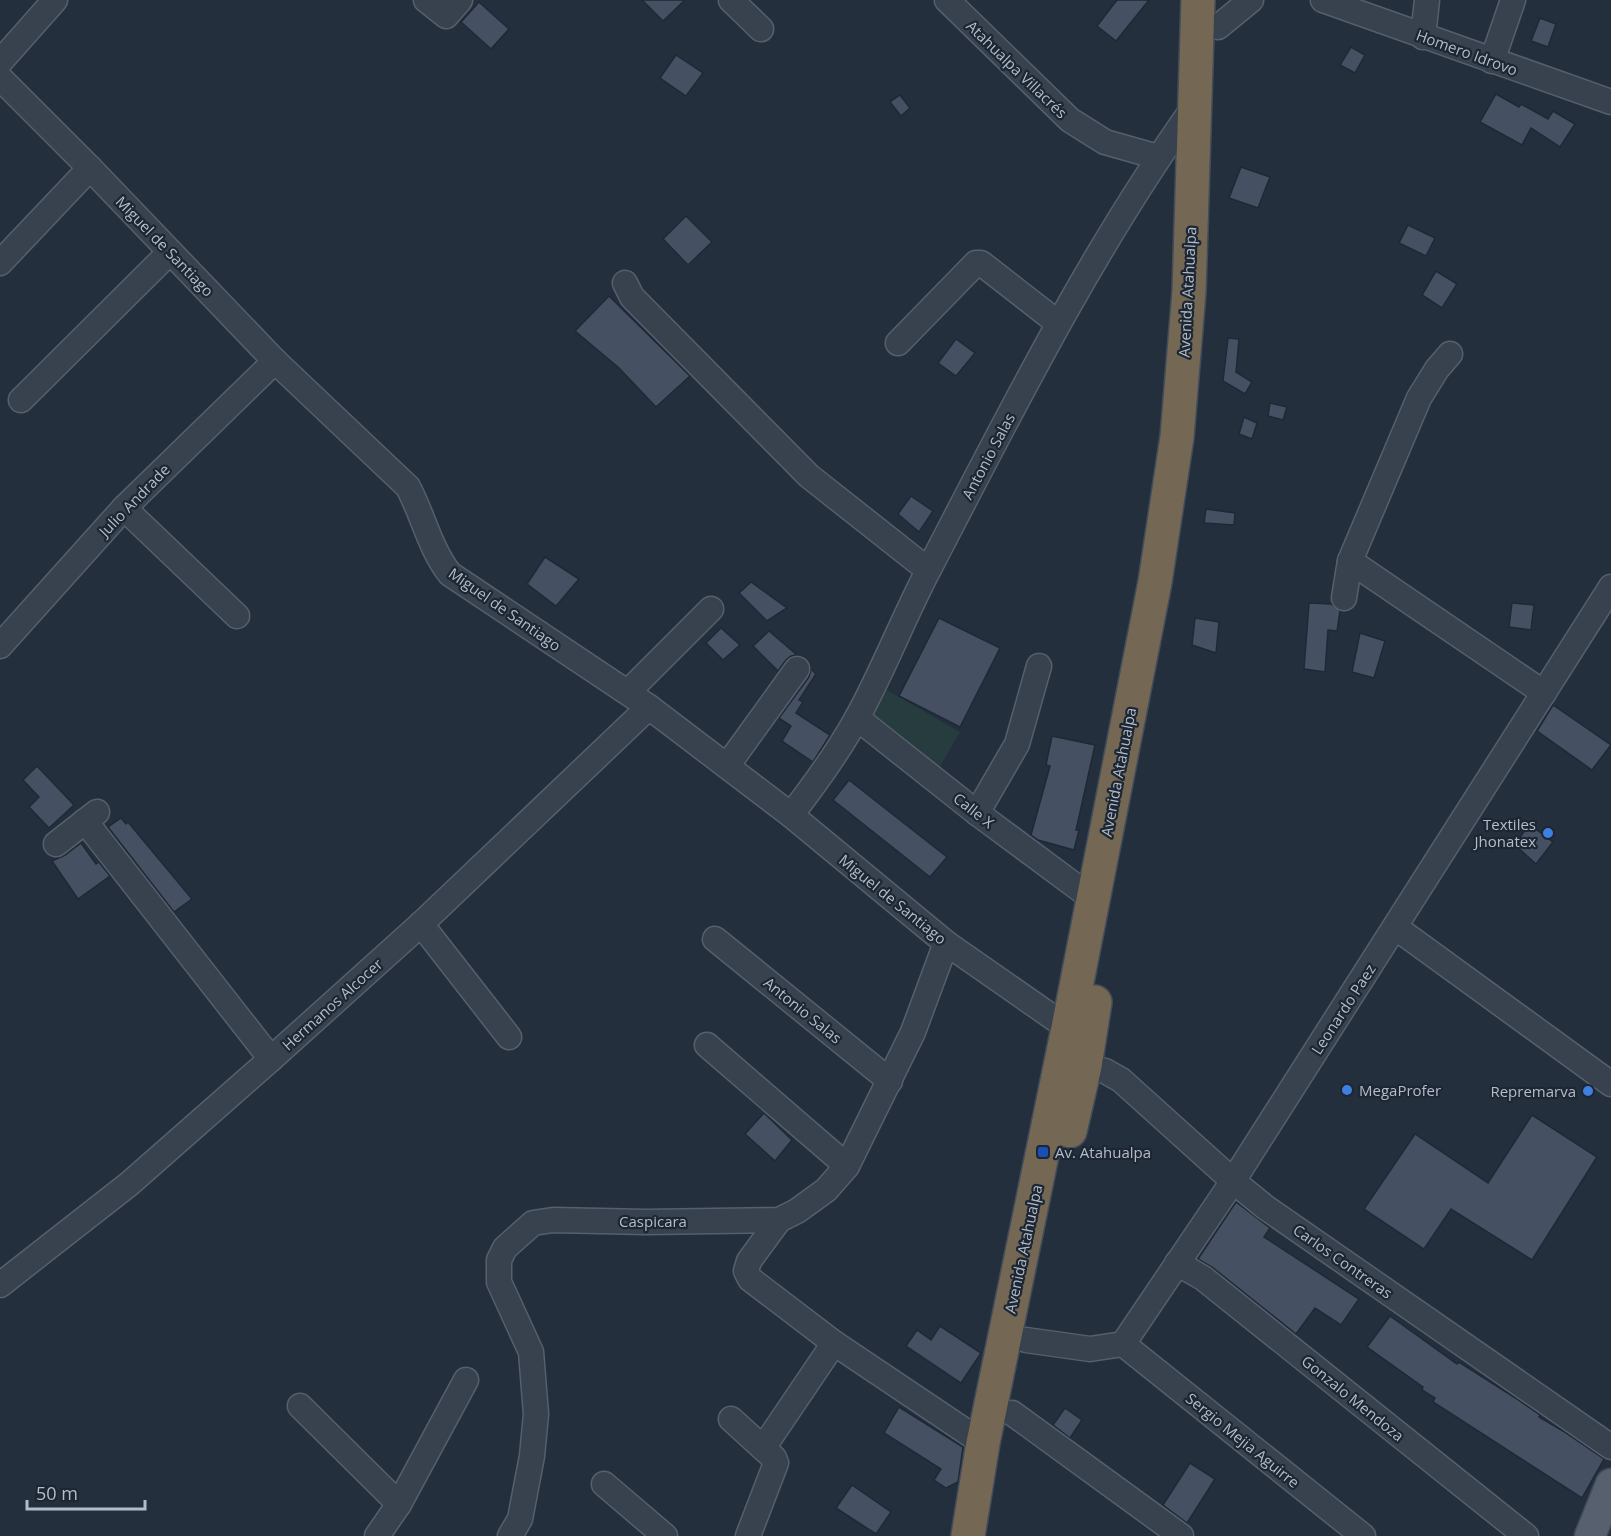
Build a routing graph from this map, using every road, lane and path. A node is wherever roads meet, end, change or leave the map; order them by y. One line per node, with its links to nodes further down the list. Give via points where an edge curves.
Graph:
1 (55, 0): 15 (street)
2 (426, 0): 10 (street)
3 (731, 0): 12 (street)
4 (947, 0): 19 (street, Atahualpa Villacrés, via 1070,120 1105,142)
5 (1198, 0): 18 (highway, Avenida Atahualpa)
6 (1251, 0): 11 (street)
7 (1323, 0): 13 (street, Homero Idrovo)
8 (1427, 0): 13 (street)
9 (1512, 0): 14 (street)
10 (453, 8)
11 (1219, 13): 56 (highway, Avenida Atahualpa, via 1193,462)
12 (761, 29)
13 (1423, 37): 14 (street, Homero Idrovo)
14 (1492, 61): 17 (street, Homero Idrovo)
15 (0, 62)
16 (0, 78): 20 (street, Miguel de Santiago)
17 (1611, 102)
18 (1196, 104): 19 (street, Antonio Salas); 47 (highway, Avenida Atahualpa, via 1189,292 1177,437 1155,582)
19 (1158, 157): 24 (street, Antonio Salas)
20 (90, 168): 21 (street, Miguel de Santiago); 22 (street)
21 (170, 252): 27 (street, Miguel de Santiago); 28 (street)
22 (0, 263)
23 (626, 283): 31 (street, via 632,297 808,476)
24 (1058, 323): 25 (street, via 976,262); 31 (street, Antonio Salas)
25 (898, 343)
26 (1450, 354): 30 (street, via 1419,398)
27 (275, 361): 29 (street, Julio Andrade); 39 (street, Miguel de Santiago, via 408,487 440,561 450,574)
28 (21, 400)
29 (124, 508): 35 (street); 36 (street, Julio Andrade)
30 (1350, 561): 33 (street); 40 (street)
31 (928, 570): 42 (street, Antonio Salas)
32 (1611, 587): 40 (street, Leonardo Paez)
33 (1344, 598)
34 (711, 609): 39 (street)
35 (237, 616)
36 (4, 633)
37 (1039, 666): 44 (street, via 1017,744)
38 (797, 669): 43 (street)
39 (628, 692): 41 (street, Miguel de Santiago)
40 (1544, 693): 49 (street, Leonardo Paez)
41 (649, 707): 43 (street, Miguel de Santiago); 48 (street, Hermanos Alcocer)
42 (857, 718): 44 (street, Calle X); 45 (street, Antonio Salas, via 826,770)
43 (727, 766): 45 (street, Miguel de Santiago)
44 (977, 813): 47 (street, Calle X)
45 (791, 815): 51 (street, Miguel de Santiago)
46 (56, 844): 55 (street, via 91,816)
47 (1094, 899): 52 (highway, Avenida Atahualpa)
48 (421, 924): 53 (street); 55 (street, Hermanos Alcocer)
49 (1395, 927): 58 (street); 60 (street, Leonardo Paez)
50 (715, 939): 57 (street, Antonio Salas)
51 (946, 943): 52 (street, Miguel de Santiago); 57 (street, Caspicara)
52 (1068, 1028): 71 (highway, Avenida Atahualpa)
53 (509, 1037)
54 (707, 1045): 59 (street)
55 (271, 1059): 63 (street, Hermanos Alcocer, via 129,1184)
56 (1084, 1066): 60 (street, Carlos Contreras, via 1121,1080); 64 (highway, Avenida Atahualpa)
57 (890, 1081): 59 (street, Caspicara)
58 (1611, 1084)
59 (847, 1166): 61 (street, Caspicara, via 826,1190)
60 (1233, 1181): 62 (street, Leonardo Paez); 72 (street, Carlos Contreras)
61 (779, 1220): 65 (street, via 749,1261 746,1271 750,1280); 78 (street, Caspicara, via 553,1220 532,1223 505,1248 499,1260 499,1282 531,1352 536,1414 520,1519)
62 (1177, 1263): 66 (street, Leonardo Paez); 85 (street, Gonzalo Mendoza, via 1203,1278)
63 (0, 1285)
64 (1026, 1340): 66 (street, via 1090,1349); 69 (highway, Avenida Atahualpa)
65 (834, 1343): 71 (street); 73 (street)
66 (1124, 1344): 84 (street, Sergio Mejia Aguirre)
67 (466, 1380): 76 (street)
68 (300, 1406): 76 (street)
69 (1012, 1413): 82 (highway, Avenida Atahualpa); 83 (street)
70 (731, 1419): 73 (street)
71 (983, 1443): 81 (highway, Avenida Atahualpa)
72 (1611, 1447)
73 (763, 1448): 80 (street, via 776,1463)
74 (604, 1484): 79 (street)
75 (1611, 1484): 86 (main road)
76 (399, 1504): 77 (street)
77 (388, 1532)
78 (510, 1536)
79 (665, 1536)
80 (748, 1536)
81 (968, 1536)
82 (988, 1536)
83 (1181, 1536)
84 (1363, 1536)
85 (1526, 1536)
86 (1590, 1536)

